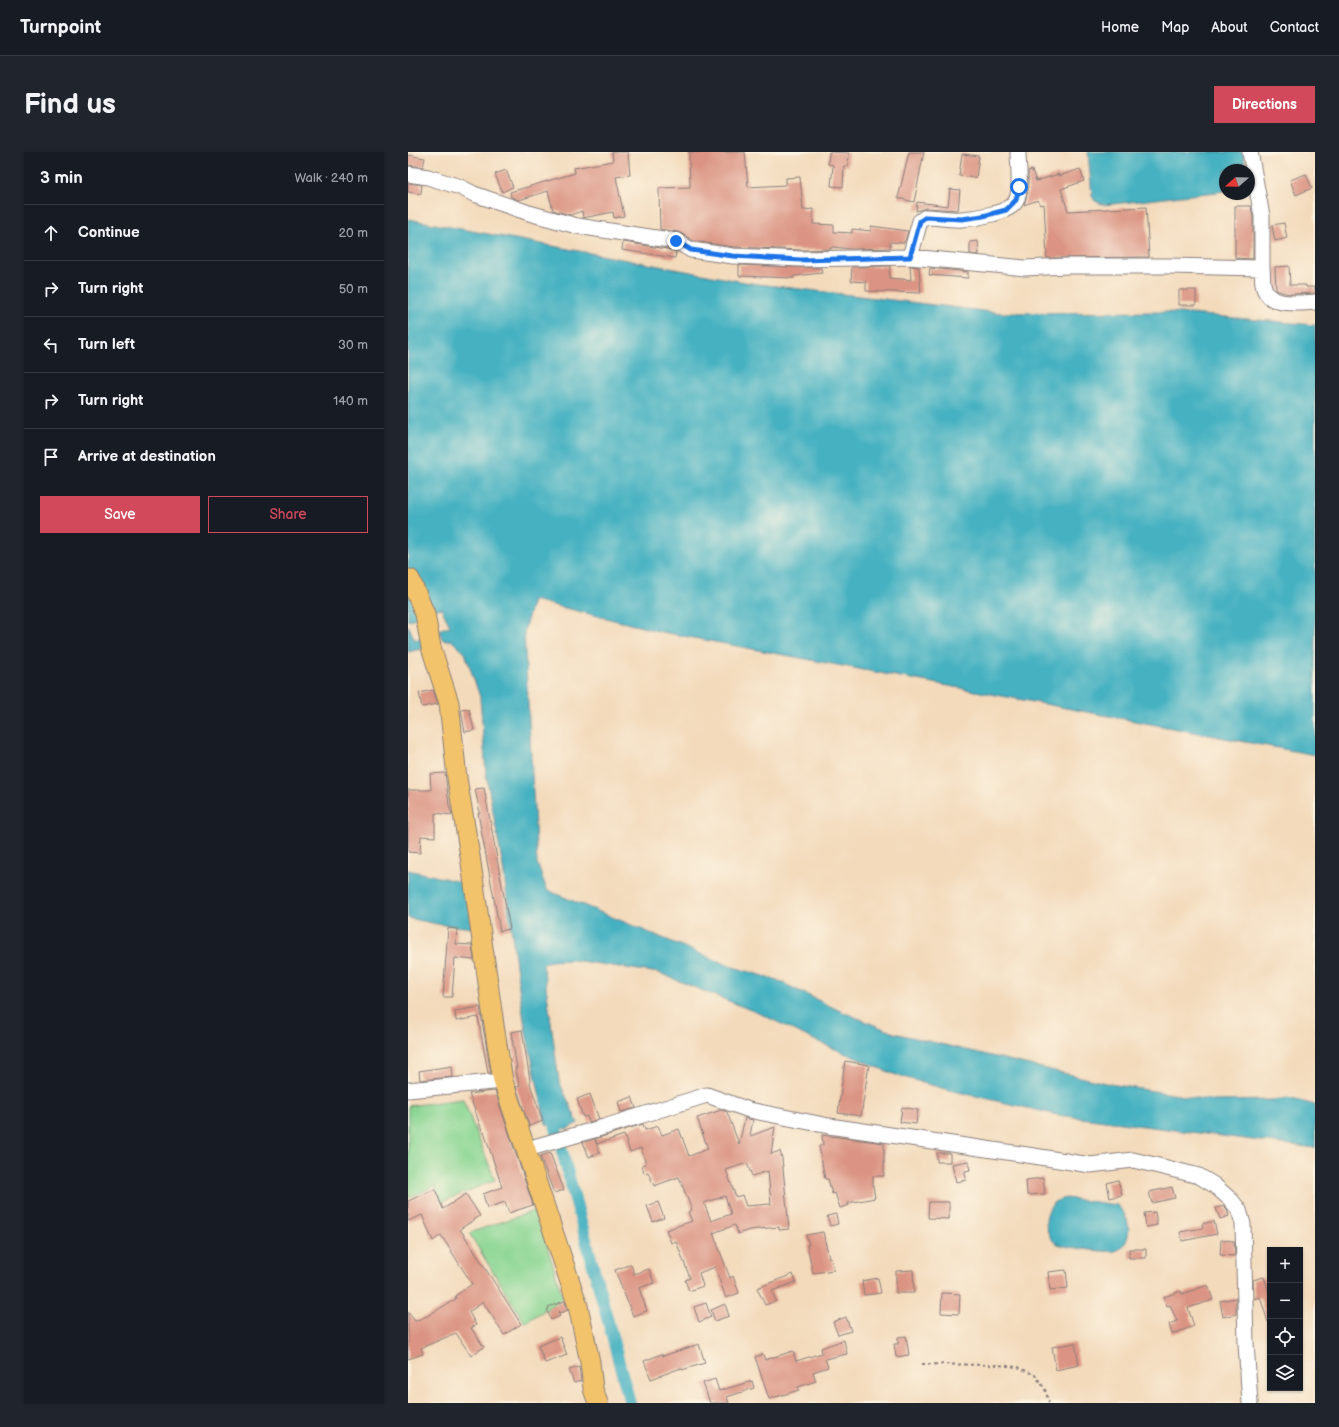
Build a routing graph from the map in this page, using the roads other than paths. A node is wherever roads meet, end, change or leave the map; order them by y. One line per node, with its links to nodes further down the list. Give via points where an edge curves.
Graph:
1 (1018, 152): 4 (street, via 1019,187 1012,206 983,216 962,219 926,217 920,221)
2 (1250, 152): 5 (street, via 1262,216)
3 (408, 174): 4 (street, via 428,177 529,213 577,226 676,241 698,252 801,260)
4 (910, 257): 5 (street, via 1025,268)
5 (1262, 268): 6 (street, via 1263,285 1273,299 1280,302)
6 (1315, 302)
7 (410, 579): 8 (main road, via 425,614 431,647 448,703)
8 (503, 1081): 9 (street); 10 (main road)
9 (408, 1090)
10 (532, 1147): 11 (main road, via 578,1306 593,1389); 12 (street, via 707,1095 749,1110 829,1126 1090,1165 1134,1160 1198,1176 1214,1185 1231,1200 1243,1224)
11 (598, 1403)
12 (1250, 1403)

